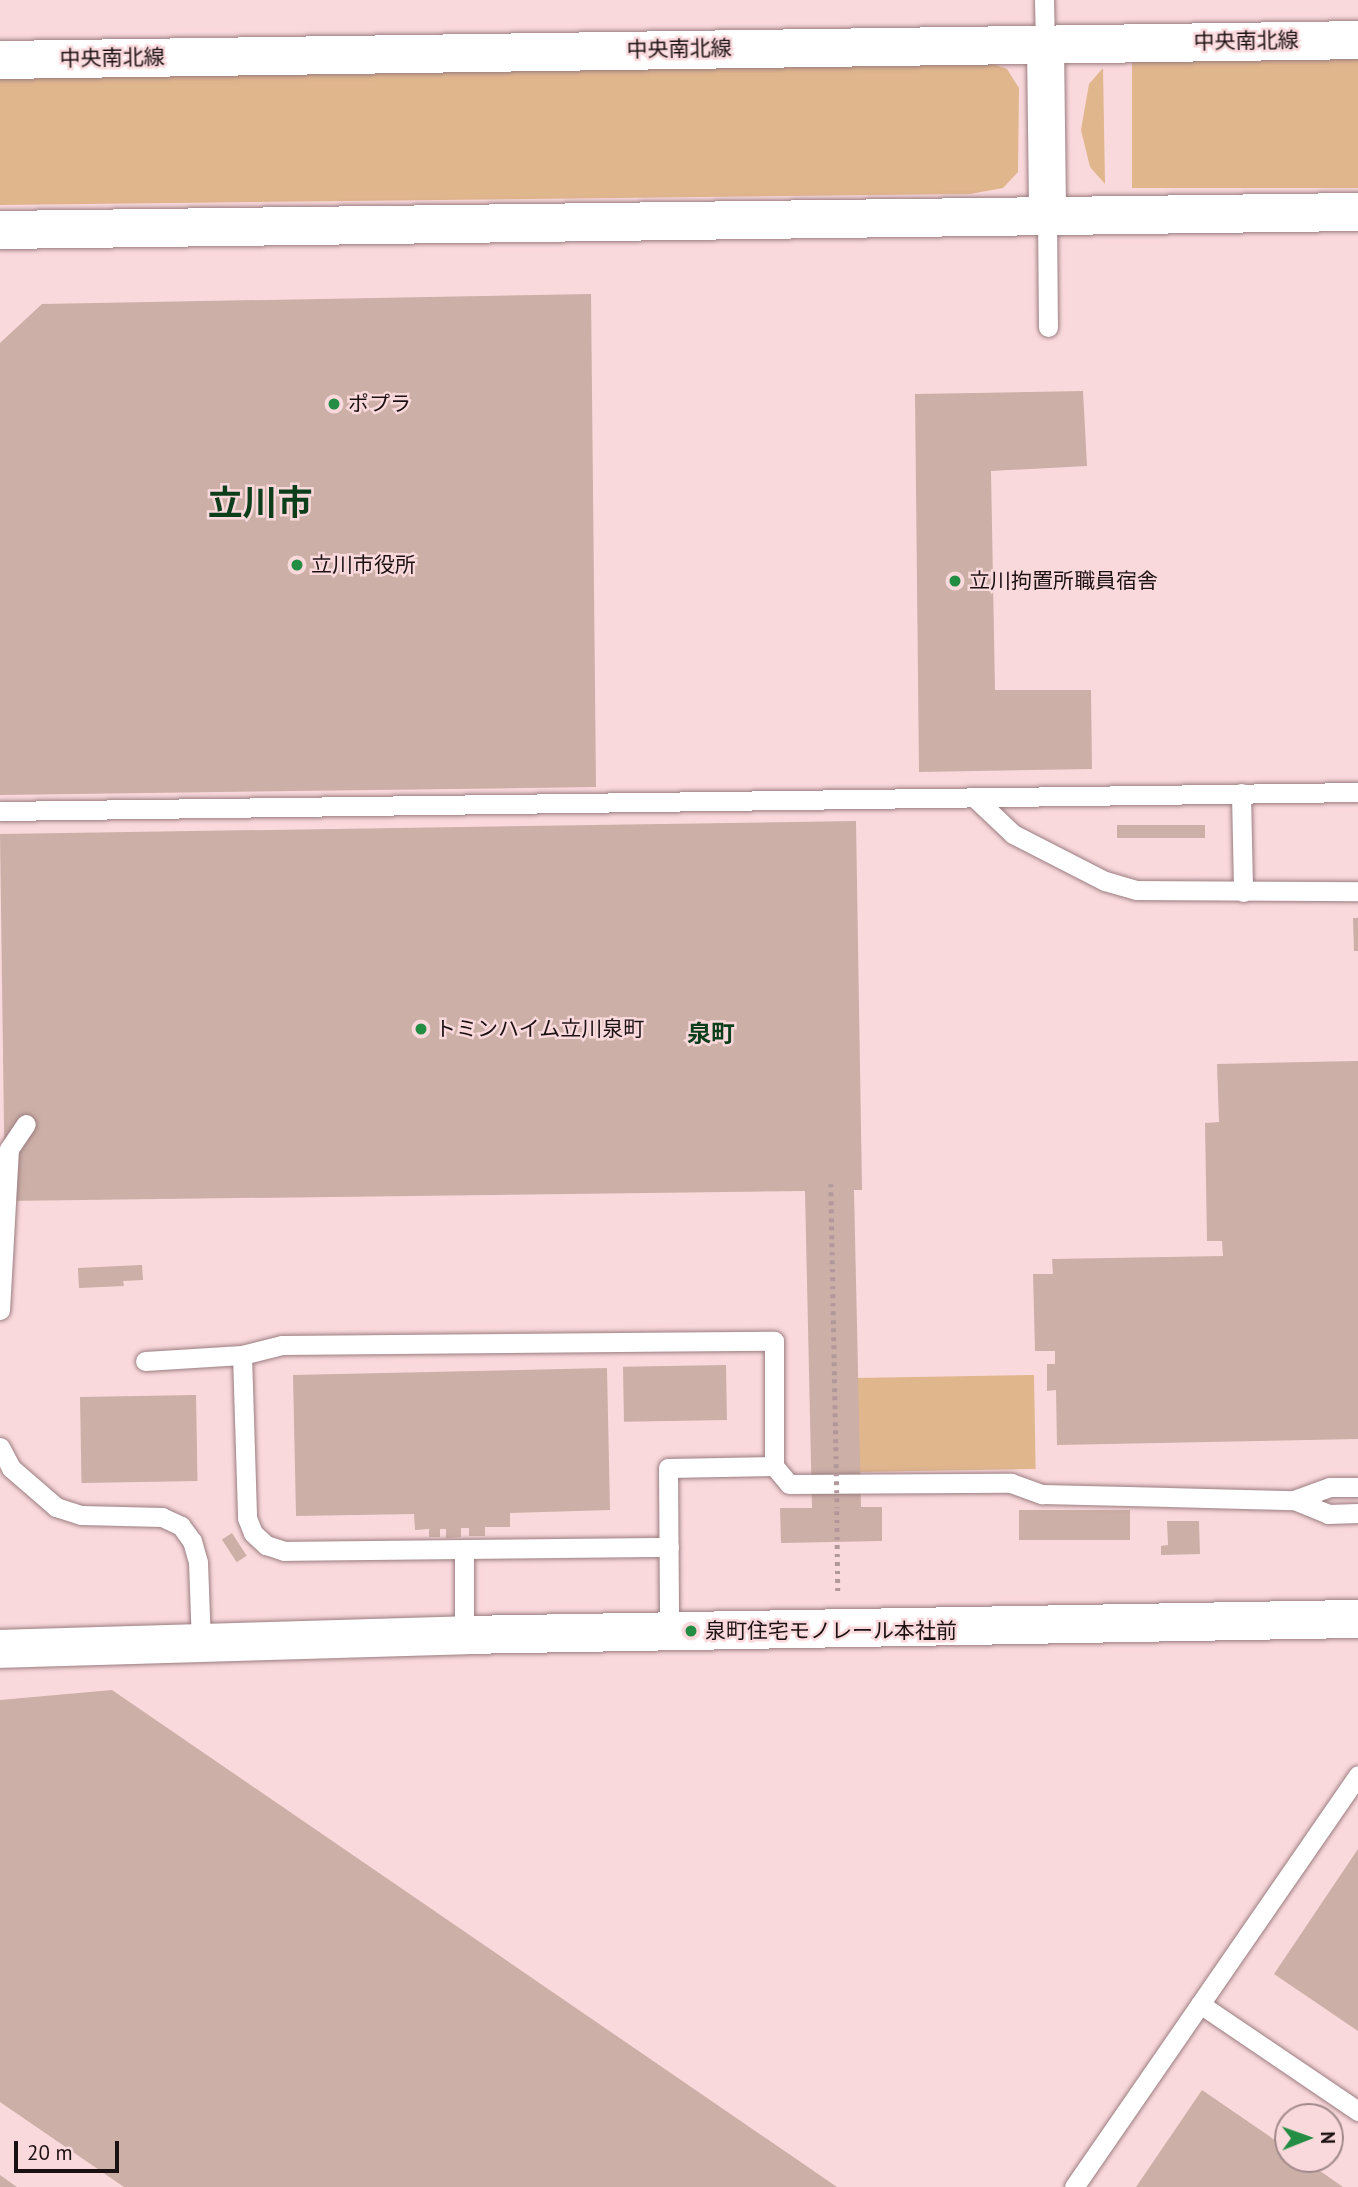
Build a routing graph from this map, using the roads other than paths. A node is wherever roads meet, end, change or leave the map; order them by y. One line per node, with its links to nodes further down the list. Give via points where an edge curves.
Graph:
1 (1044, 0): 3 (lane)
2 (1358, 40): 3 (main road, 中央南北線)
3 (1045, 44): 4 (main road, 中央南北線); 6 (street)
4 (0, 60)
5 (1358, 212): 6 (main road)
6 (1047, 215): 7 (main road); 8 (lane)
7 (0, 230)
8 (1048, 327)
9 (1358, 792): 10 (lane)
10 (1241, 793): 11 (lane); 14 (lane)
11 (974, 797): 12 (lane); 14 (lane, via 1013,834 1105,881 1164,893)
12 (0, 811)
13 (1358, 891): 14 (lane)
14 (1243, 892)
15 (26, 1124): 16 (lane, via 9,1149)
16 (0, 1310)
17 (243, 1355): 18 (lane); 20 (lane, via 282,1345 774,1341); 25 (lane, via 247,1518 253,1533 266,1545 284,1551)
18 (145, 1361)
19 (0, 1447): 29 (lane, via 11,1468 56,1507 82,1515 162,1517 181,1525 198,1562)
20 (774, 1466): 22 (lane, via 789,1484 1011,1483 1042,1494); 24 (lane, via 668,1468)
21 (1358, 1487): 22 (lane, via 1330,1487)
22 (1294, 1500): 23 (lane, via 1328,1514)
23 (1358, 1513)
24 (668, 1546): 25 (lane); 27 (lane)
25 (464, 1550): 28 (lane)
26 (1358, 1619): 27 (main road)
27 (669, 1631): 28 (main road)
28 (464, 1635): 29 (main road)
29 (201, 1642): 30 (main road)
30 (0, 1649)
31 (1358, 1776): 32 (lane)
32 (1200, 2004): 33 (lane); 34 (lane)
33 (1358, 2111)
34 (1074, 2187)

